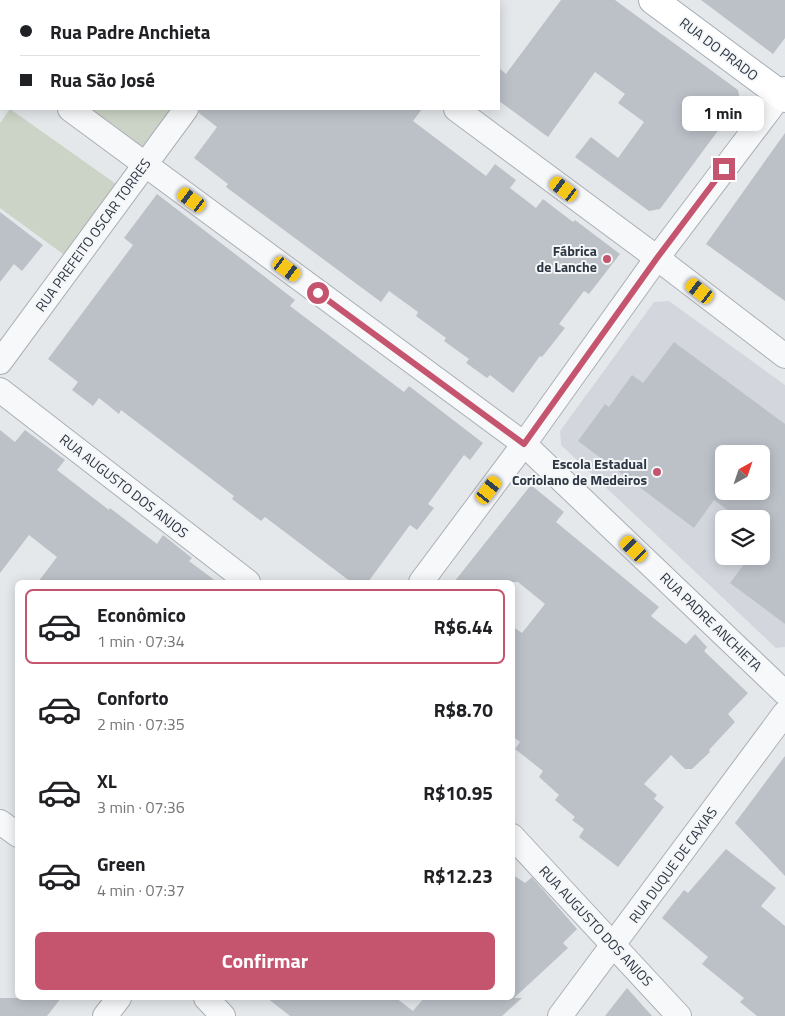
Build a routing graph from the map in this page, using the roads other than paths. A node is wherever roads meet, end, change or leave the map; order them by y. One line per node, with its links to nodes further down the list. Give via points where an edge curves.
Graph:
1 (653, 0): 2 (main road, RUA DO PRADO)
2 (784, 94): 7 (street)
3 (71, 110): 6 (street, RUA PADRE ANCHIETA)
4 (185, 110): 6 (street, RUA PREFEITO OSCAR TORRES)
5 (457, 110): 7 (street)
6 (145, 165): 9 (street, RUA PREFEITO OSCAR TORRES); 11 (street, RUA PADRE ANCHIETA)
7 (657, 258): 8 (street); 11 (street)
8 (785, 356)
9 (0, 362)
10 (0, 390): 12 (street, RUA AUGUSTO DOS ANJOS)
11 (524, 444): 13 (street); 14 (street, RUA PADRE ANCHIETA)
12 (245, 580)
13 (422, 580)
14 (785, 693)
15 (785, 713): 19 (street, RUA DUQUE DE CAXIAS)
16 (0, 822): 17 (street)
17 (15, 834)
18 (515, 839): 19 (street, RUA AUGUSTO DOS ANJOS)
19 (613, 945): 24 (street, RUA DUQUE DE CAXIAS); 25 (street, RUA AUGUSTO DOS ANJOS)
20 (117, 1000): 22 (street)
21 (208, 1000): 23 (street)
22 (105, 1016)
23 (223, 1016)
24 (560, 1016)
25 (679, 1016)

